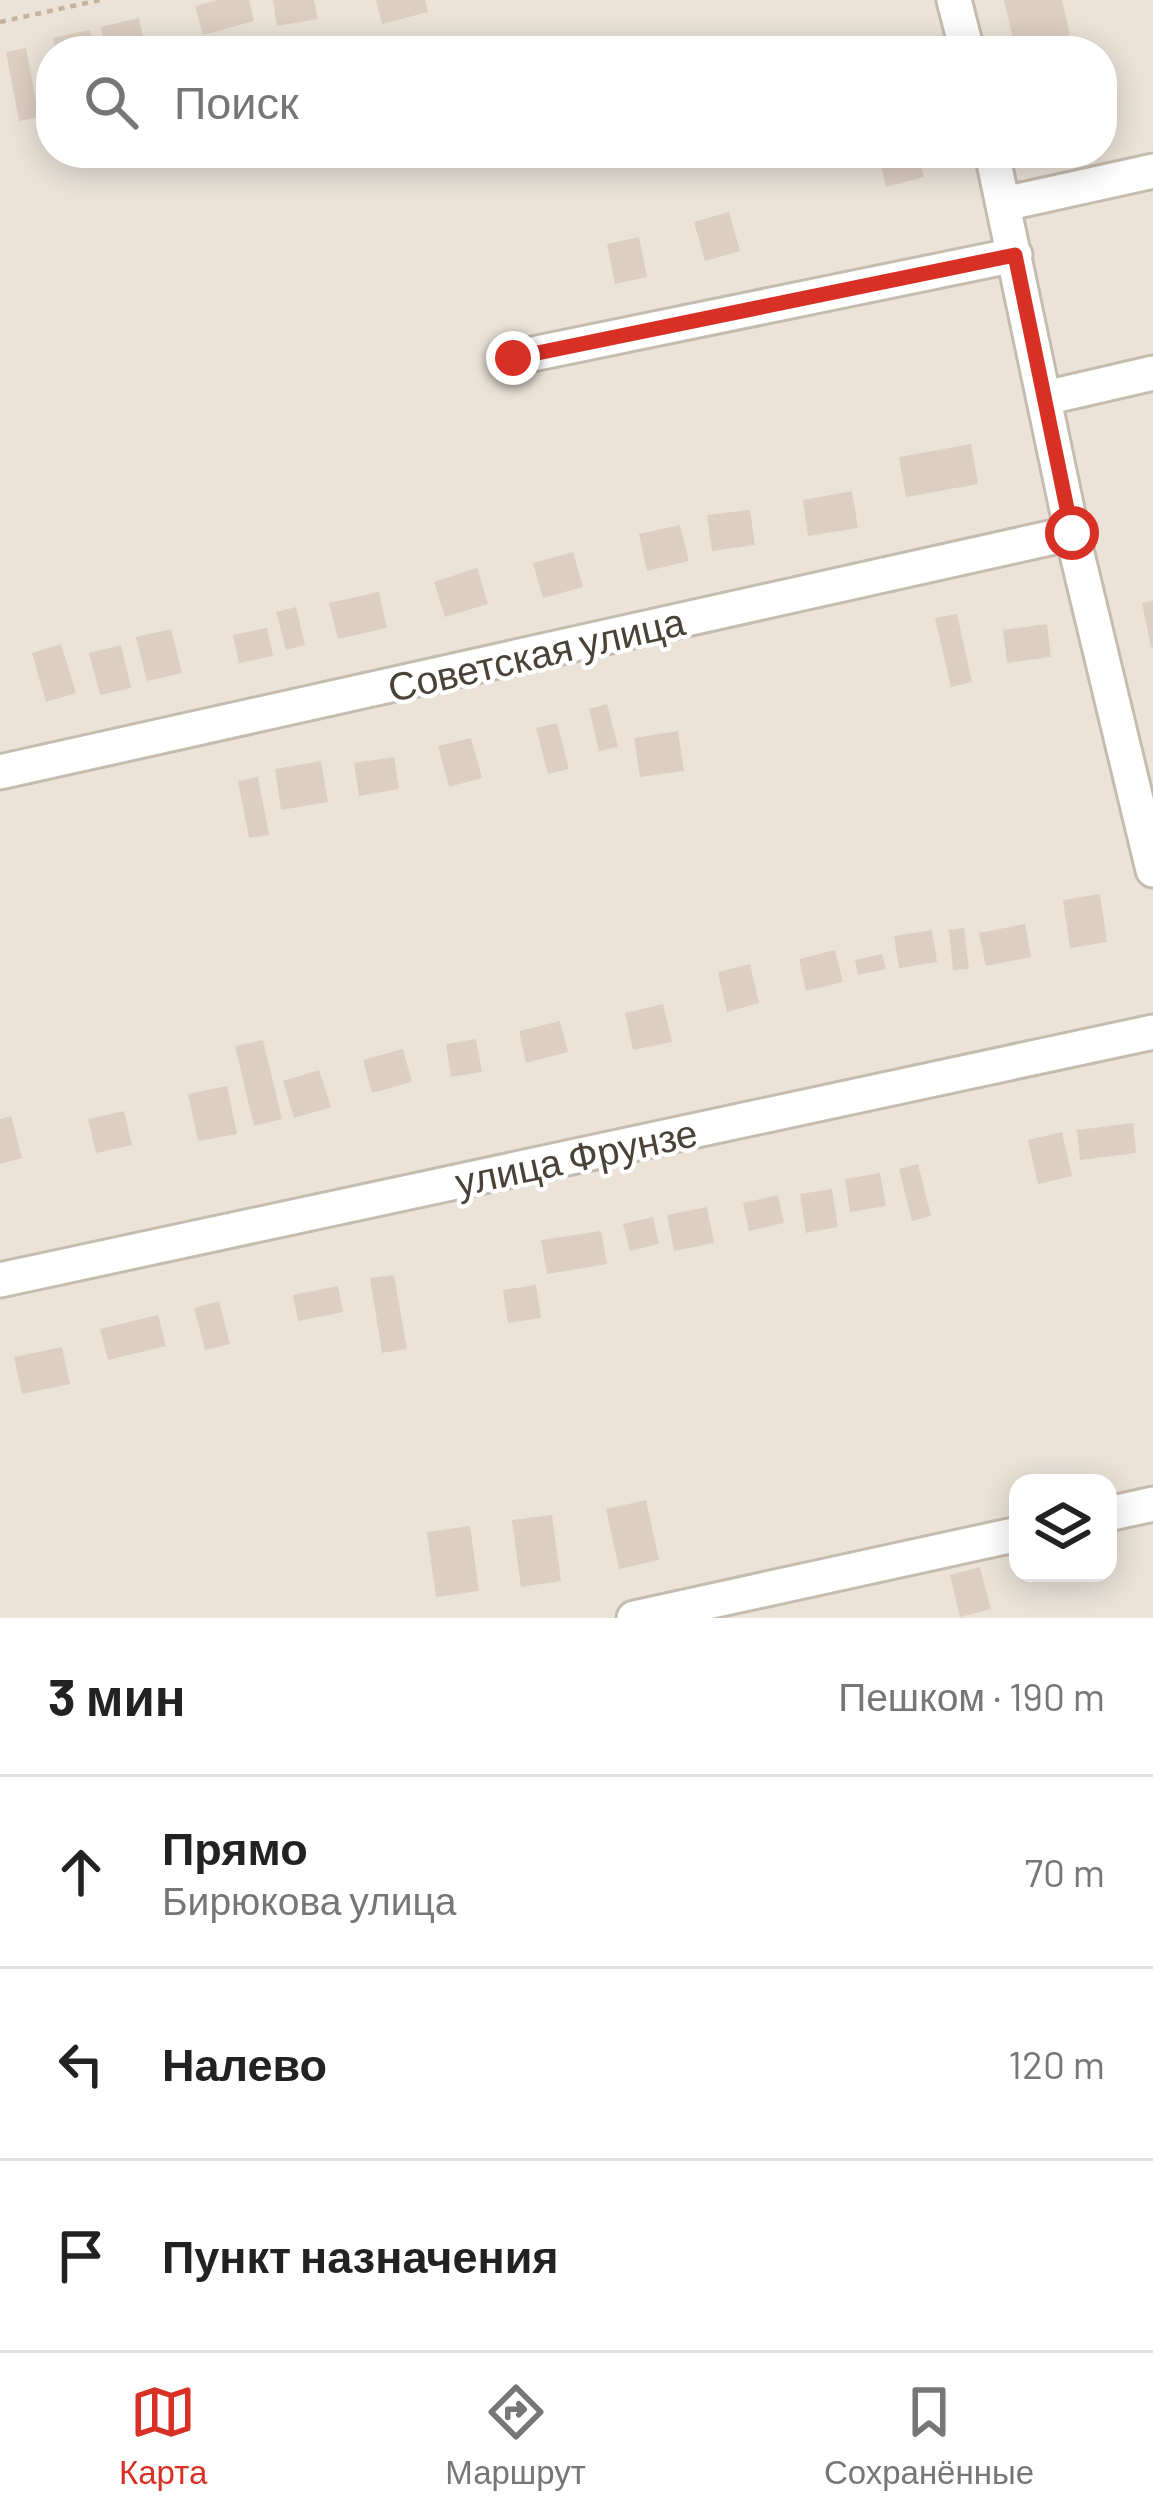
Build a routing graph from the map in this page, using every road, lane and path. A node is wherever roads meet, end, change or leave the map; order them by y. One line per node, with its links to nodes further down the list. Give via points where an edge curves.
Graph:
1 (100, 0): 3 (path)
2 (954, 0): 4 (street)
3 (0, 22)
4 (963, 36)
5 (996, 168): 7 (street)
6 (1153, 171): 7 (street)
7 (1004, 204): 8 (street)
8 (1015, 255): 9 (street); 11 (street)
9 (513, 358)
10 (1153, 373): 11 (street)
11 (1045, 398): 12 (street)
12 (1072, 533): 13 (street, Советская улица); 14 (street)
13 (0, 772)
14 (1153, 871)
15 (1153, 1032): 16 (street, улица Фрунзе)
16 (0, 1280)
17 (1153, 1504): 18 (street)
18 (1117, 1512)
19 (1009, 1536): 20 (street)
20 (634, 1618)

